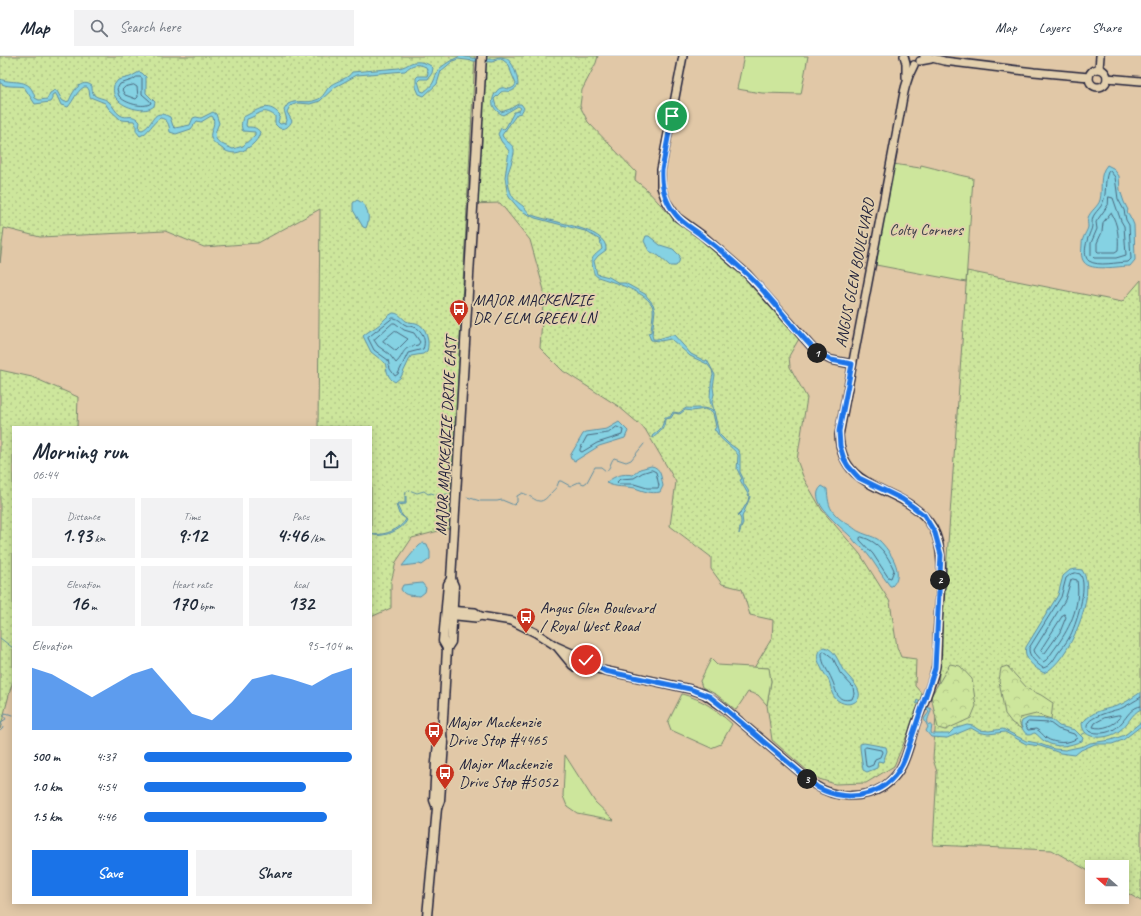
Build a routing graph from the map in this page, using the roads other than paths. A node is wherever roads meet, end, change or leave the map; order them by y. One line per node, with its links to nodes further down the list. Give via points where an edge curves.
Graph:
1 (482, 56): 13 (main road, MAJOR MACKENZIE DRIVE EAST, via 451,579 454,586)
2 (683, 56): 12 (street, via 662,170 661,187 666,201 677,217 747,274 817,352 831,360)
3 (896, 56): 5 (street)
4 (1100, 56): 7 (street)
5 (904, 59): 6 (street, via 911,66); 11 (street, ANGUS GLEN BOULEVARD)
6 (920, 60): 8 (street, via 934,59); 11 (street, ANGUS GLEN BOULEVARD)
7 (1099, 69): 8 (street, via 1094,70); 9 (street, via 1106,73)
8 (1090, 77): 9 (street, via 1091,82 1098,87 1104,85)
9 (1107, 78): 10 (street)
10 (1141, 81)
11 (906, 83): 12 (street, ANGUS GLEN BOULEVARD)
12 (852, 364): 17 (street, ANGUS GLEN BOULEVARD, via 839,431 844,459 859,478 919,510 932,526 939,545 941,566 936,663 897,774 887,784 866,794 837,795 824,791 704,694 605,671)
13 (449, 613): 14 (street, via 512,621); 18 (main road, MAJOR MACKENZIE DRIVE EAST, via 451,642 447,648 442,736 438,743 436,762 434,800 437,808)
14 (556, 646): 15 (street); 16 (street)
15 (574, 654): 16 (street); 17 (street, via 581,654)
16 (571, 662): 17 (street, via 576,668)
17 (584, 663)
18 (427, 916)

